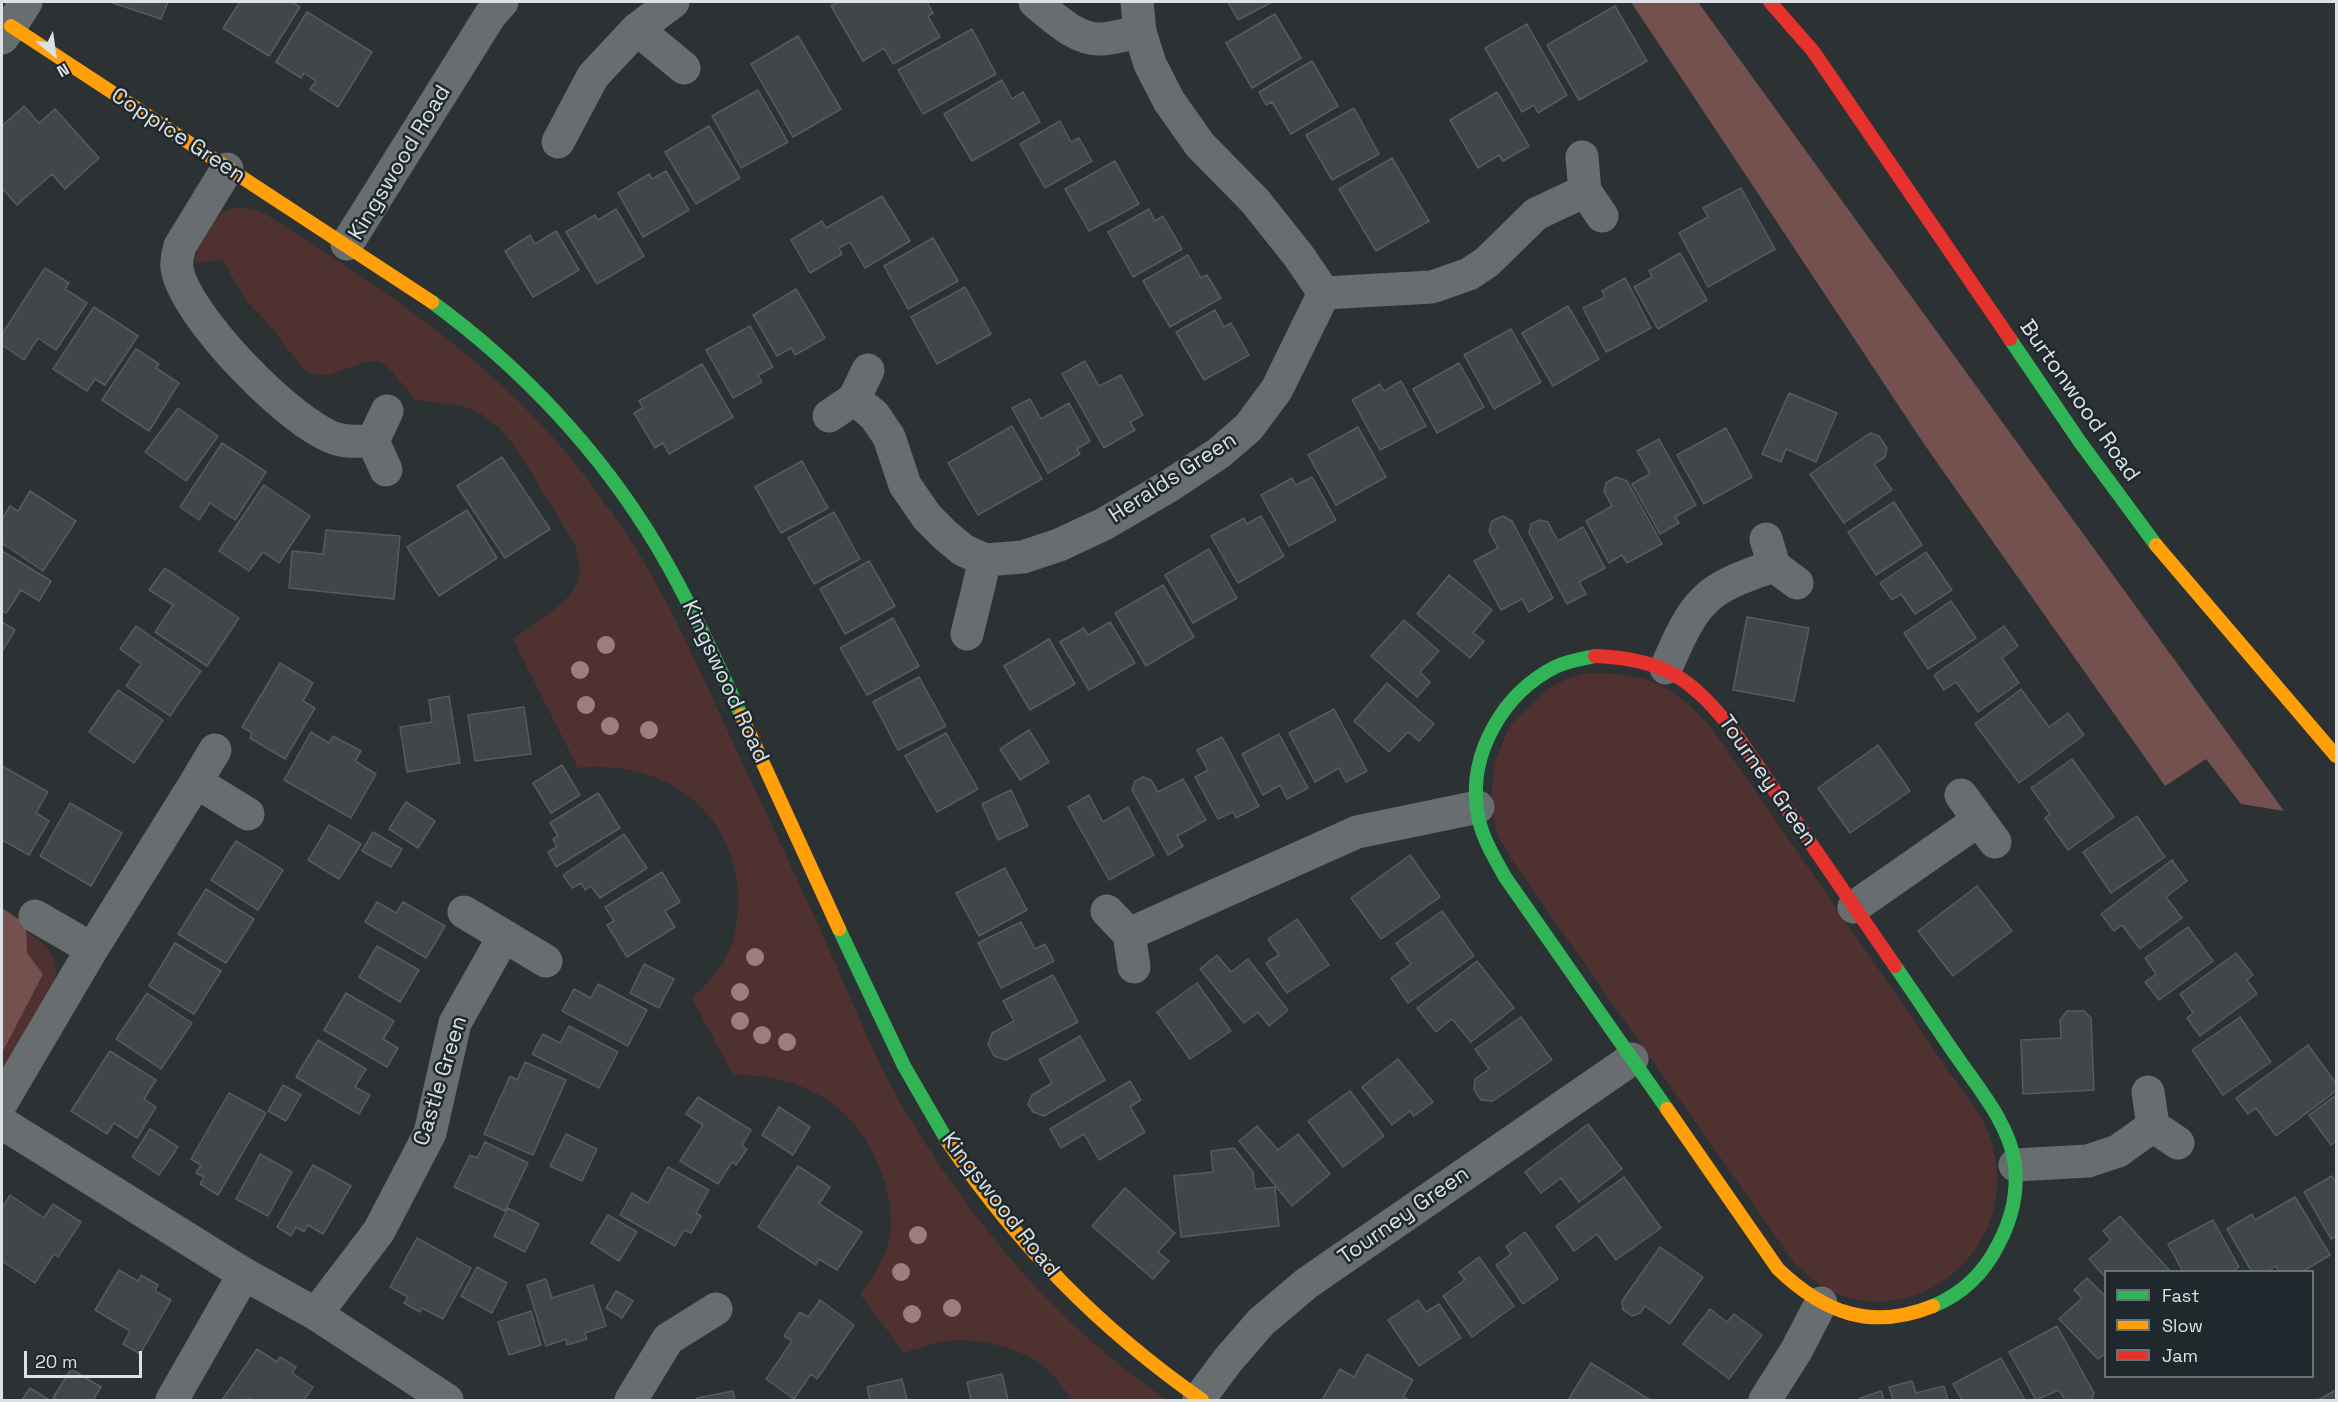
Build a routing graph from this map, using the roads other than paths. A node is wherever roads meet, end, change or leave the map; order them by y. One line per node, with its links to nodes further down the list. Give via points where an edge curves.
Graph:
1 (502, 2): 14 (street, Kingswood Road)
2 (674, 2): 8 (street)
3 (1035, 2): 6 (street, via 1073,30 1091,38 1103,39)
4 (1770, 2): 9 (street, Burtonwood Road)
5 (1789, 2): 9 (street, Burtonwood Road)
6 (1138, 17): 15 (street, via 1150,64 1194,136 1255,201)
7 (13, 22): 13 (street, Coppice Green)
8 (637, 29): 10 (street); 11 (street, via 593,76)
9 (1813, 51): 23 (street, Burtonwood Road, via 2080,442 2159,549)
10 (684, 68)
11 (558, 141)
12 (1582, 157): 15 (street, via 1593,203 1536,214 1468,274 1432,287)
13 (227, 169): 14 (street, Coppice Green); 17 (street, via 176,258 193,307 220,342 271,394 307,423 380,456)
14 (347, 244): 46 (street, Kingswood Road, via 406,282 506,361 546,401 621,492 672,572 695,617 868,993 941,1132 1019,1236 1068,1291 1148,1364)
15 (1323, 293): 18 (street, Heralds Green, via 1277,389 1250,427 1219,453 1123,513 1059,545 1023,557)
16 (868, 370): 18 (street, via 842,407 874,415 889,437 905,485 927,517 963,550)
17 (387, 411)
18 (985, 560): 20 (street)
19 (1779, 562): 21 (street, via 1739,577 1698,605 1686,622)
20 (967, 634)
21 (1666, 668): 25 (street, Tourney Green, via 1619,656 1596,656 1572,660 1528,685 1507,706 1487,738 1477,780); 28 (street, Tourney Green, via 1713,704)
22 (215, 750): 24 (street)
23 (2337, 756)
24 (196, 782): 26 (street); 34 (street)
25 (1478, 807): 32 (street, via 1358,832); 37 (street, Tourney Green, via 1482,831 1505,877)
26 (248, 814)
27 (1978, 819): 28 (street)
28 (1854, 907): 41 (street, Tourney Green, via 1986,1099 2008,1140)
29 (1107, 911): 32 (street)
30 (464, 912): 33 (street)
31 (35, 916): 34 (street)
32 (1129, 934): 36 (street)
33 (504, 936): 35 (street); 45 (street, Castle Green, via 455,1023 430,1133 379,1231)
34 (92, 949): 39 (street)
35 (546, 961)
36 (1134, 967)
37 (1632, 1059): 43 (street, Tourney Green, via 1778,1269 1797,1288); 46 (street, Tourney Green, via 1307,1283 1261,1322)
38 (2148, 1092): 41 (street, via 2165,1134 2088,1161)
39 (2, 1102)
40 (2, 1123): 42 (street)
41 (2015, 1165): 43 (street, Tourney Green, via 2015,1194 1997,1248 1980,1274 1960,1292 1906,1316 1872,1318)
42 (244, 1274): 45 (street); 47 (street)
43 (1821, 1303): 50 (street)
44 (716, 1309): 49 (street, via 668,1339)
45 (316, 1314): 48 (street)
46 (1200, 1400)
47 (172, 1401)
48 (447, 1401)
49 (631, 1401)
50 (1764, 1401)

